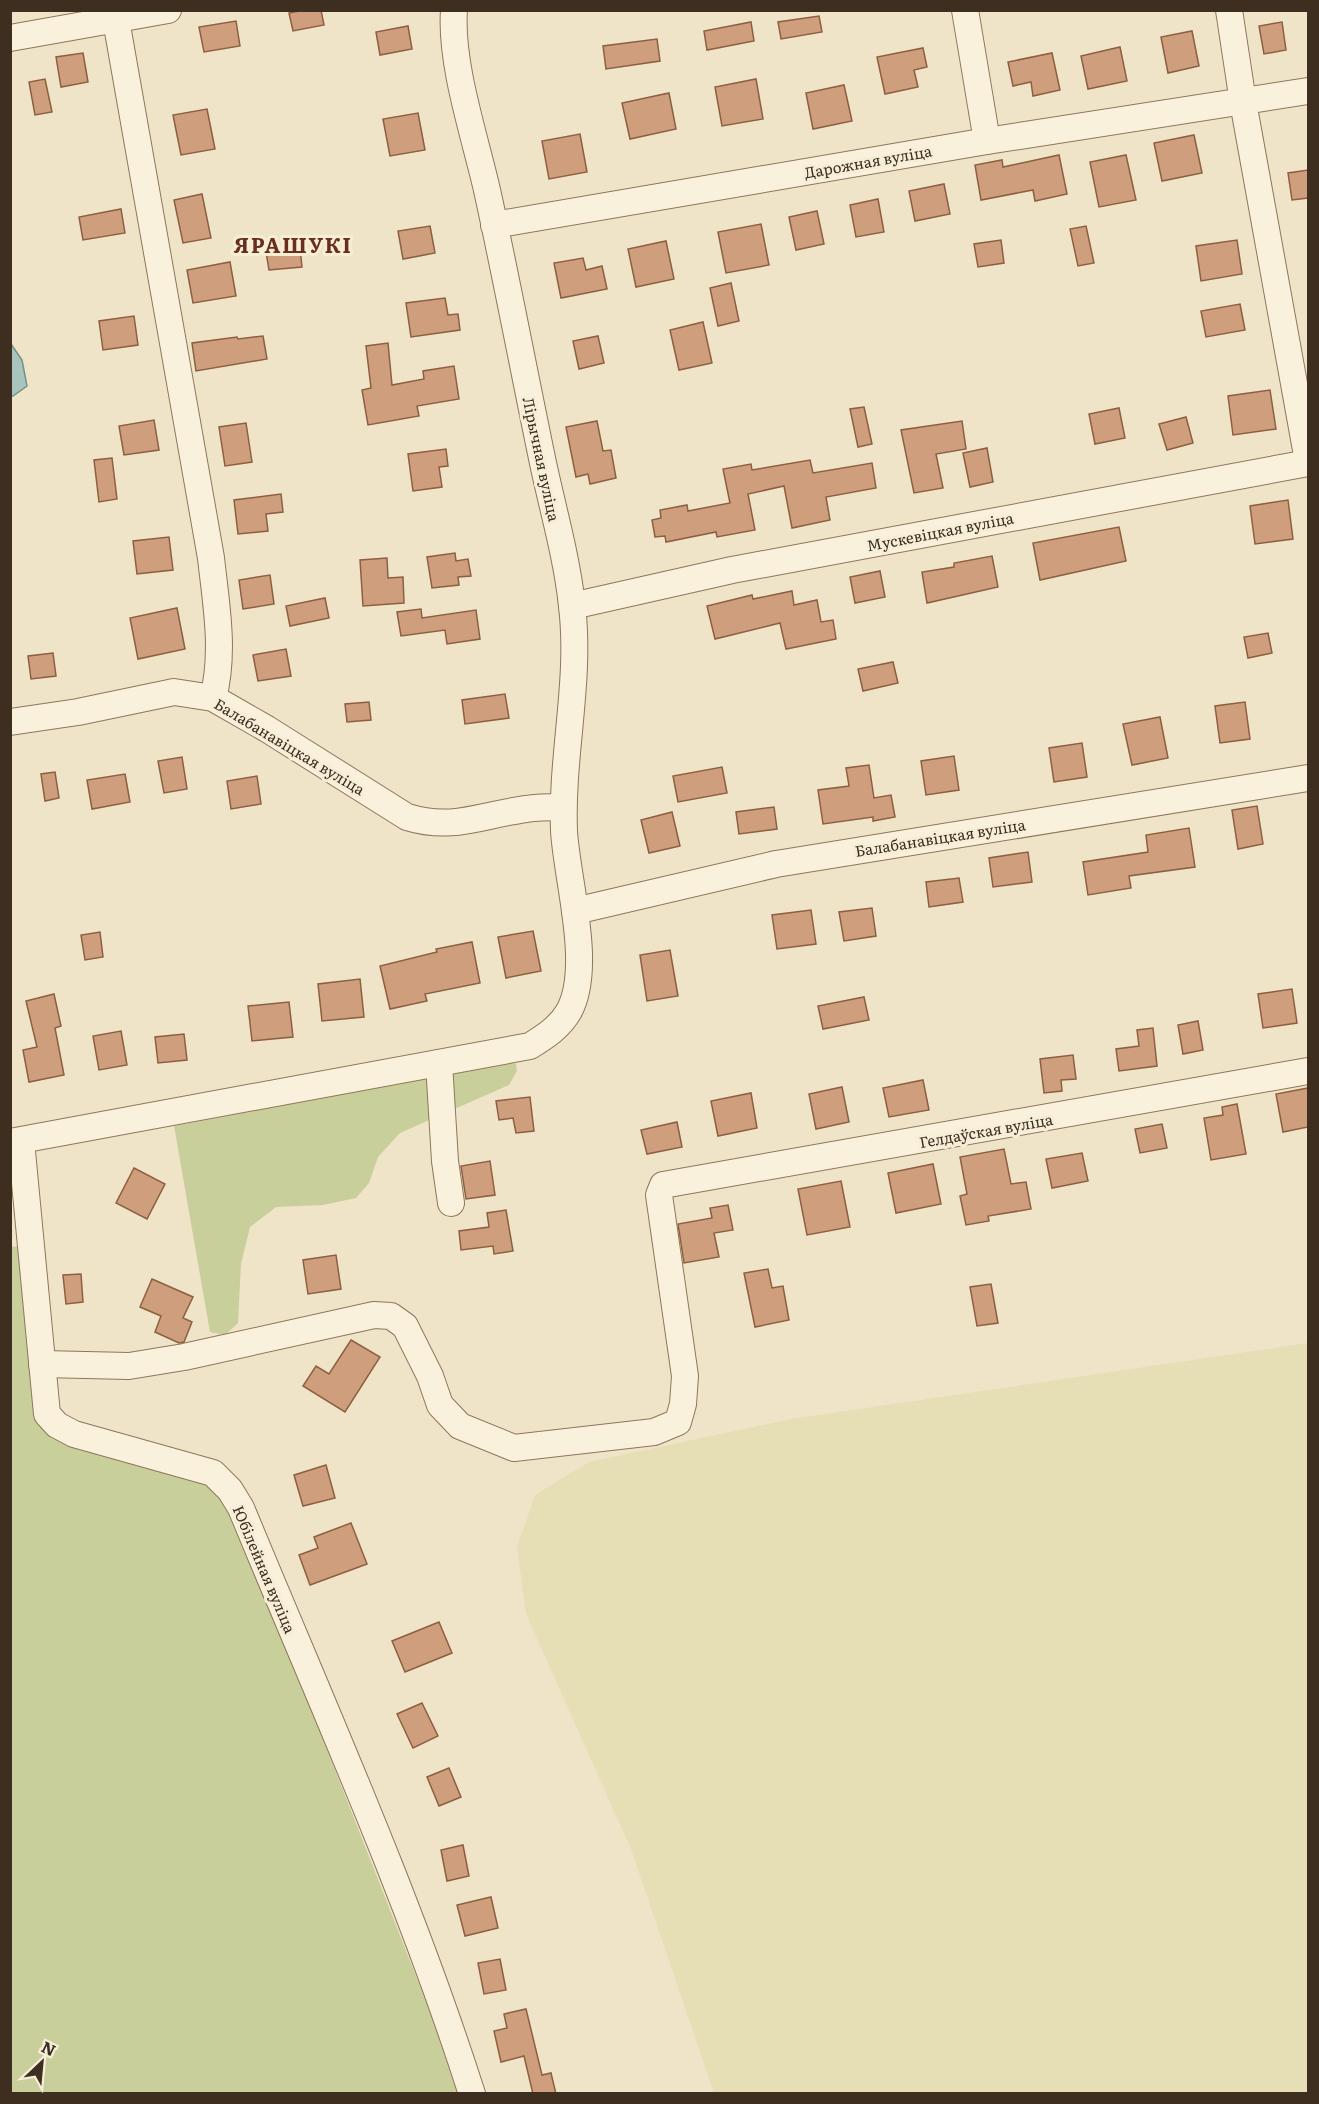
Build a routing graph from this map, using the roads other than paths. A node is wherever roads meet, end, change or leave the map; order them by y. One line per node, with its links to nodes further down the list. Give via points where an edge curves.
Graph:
1 (168, 10): 5 (street)
2 (454, 10): 10 (street, Лірычная вуліца, via 459,66)
3 (965, 10): 9 (street)
4 (1229, 10): 8 (street)
5 (116, 20): 6 (street); 13 (street, via 211,558 219,645)
6 (10, 38)
7 (1308, 91): 8 (street, Дарожная вуліца)
8 (1243, 102): 9 (street, Дарожная вуліца); 11 (street)
9 (987, 141): 10 (street, Дарожная вуліца)
10 (494, 225): 12 (street, Лірычная вуліца)
11 (1308, 462): 12 (street, Мускевіцкая вуліца, via 732,570)
12 (572, 606): 16 (street, Лірычная вуліца, via 574,688)
13 (213, 698): 14 (street, Балабанавіцкая вуліца, via 174,692); 16 (street, Балабанавіцкая вуліца, via 406,817 450,824 527,809)
14 (10, 722)
15 (1308, 778): 17 (street, Балабанавіцкая вуліца, via 776,864)
16 (563, 807): 17 (street, Лірычная вуліца)
17 (575, 911): 18 (street, Лірычная вуліца, via 580,982 569,1010 554,1031 530,1046)
18 (439, 1063): 20 (street, Лірычная вуліца); 21 (street, via 445,1161)
19 (1308, 1071): 22 (street, Гелдаўская вуліца, via 663,1185 659,1195 685,1376 678,1422 654,1432 514,1448 460,1426 440,1406 405,1326 391,1316 374,1315 184,1358 129,1366)
20 (16, 1142): 22 (street, Юбілейная вуліца)
21 (452, 1203)
22 (42, 1364): 23 (street, Юбілейная вуліца, via 47,1414 57,1425 74,1434 213,1473 230,1490 344,1756 449,2020)
23 (472, 2094)

